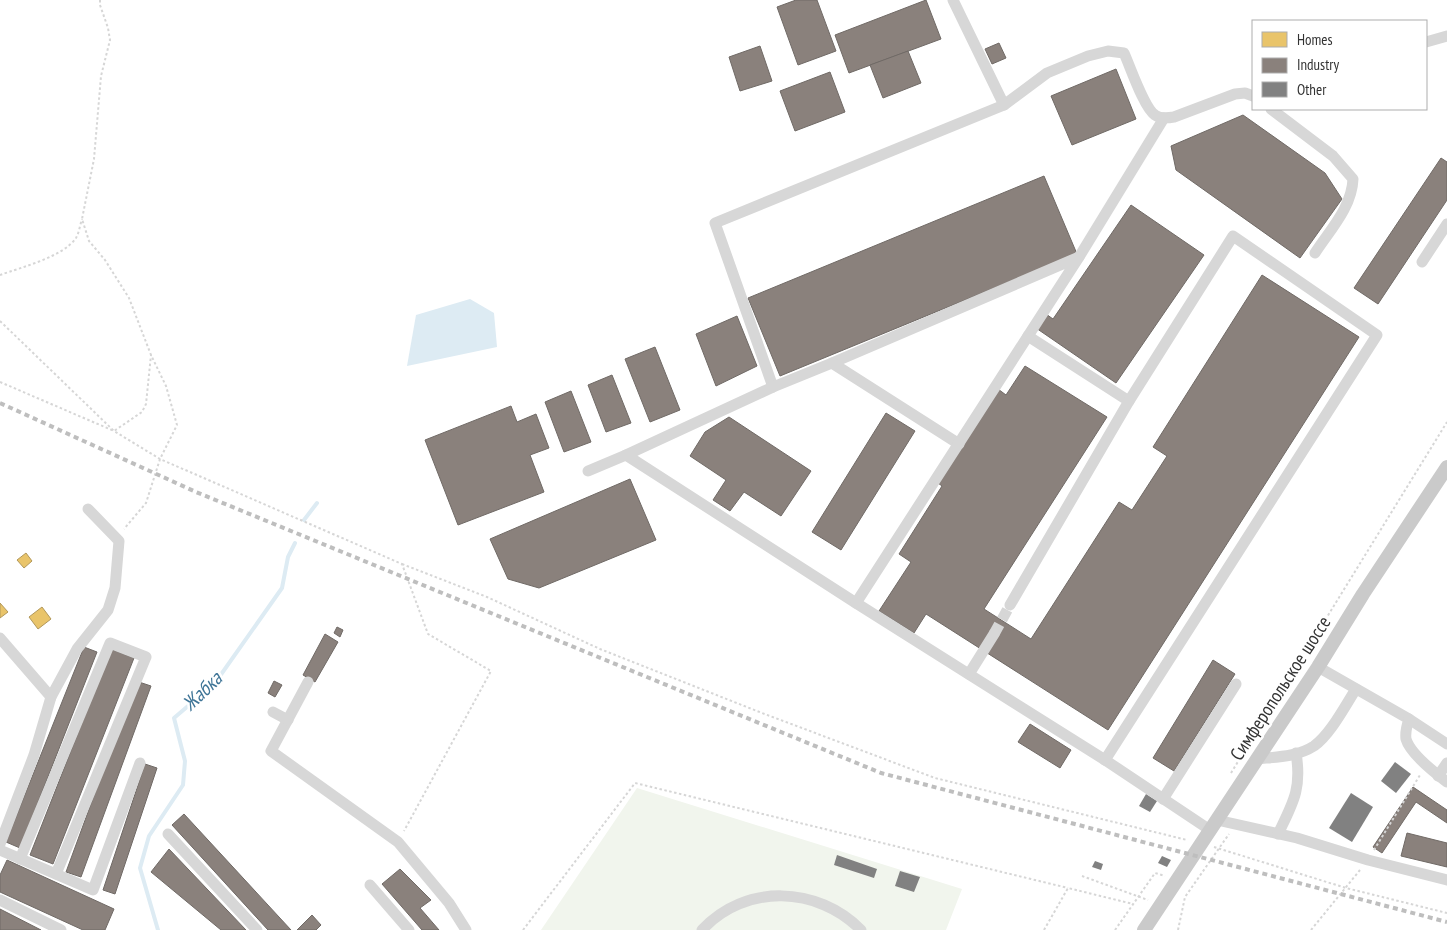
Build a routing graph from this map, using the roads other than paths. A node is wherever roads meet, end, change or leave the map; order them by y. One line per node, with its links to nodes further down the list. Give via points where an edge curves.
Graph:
1 (953, 0): 5 (street)
2 (1447, 36): 3 (street)
3 (1427, 42)
4 (1252, 96): 7 (street, via 1235,94)
5 (1004, 105): 7 (street, via 1047,72 1108,51 1124,53 1147,106 1154,115); 14 (street, via 715,222)
6 (1272, 110): 9 (street, via 1334,156 1353,179 1353,191 1346,207)
7 (1164, 118): 10 (street)
8 (1447, 224): 11 (street)
9 (1315, 253)
10 (1079, 257): 12 (street); 13 (street)
11 (1422, 262)
12 (1028, 336): 15 (street); 16 (street)
13 (832, 364): 14 (street); 16 (street)
14 (773, 387): 17 (street)
15 (1129, 401): 22 (street); 37 (street, via 1233,236 1377,335)
16 (958, 444): 21 (street)
17 (626, 455): 19 (street); 21 (street)
18 (1447, 467): 25 (main road, Симферопольское шоссе)
19 (588, 471)
20 (88, 510): 30 (street, via 119,541 116,588 108,610 77,650)
21 (856, 602): 26 (street)
22 (1010, 605)
23 (994, 634): 26 (street)
24 (0, 638): 30 (street)
25 (1318, 667): 29 (street); 36 (main road, Симферопольское шоссе)
26 (969, 674): 37 (street)
27 (308, 682): 33 (street)
28 (1236, 684): 41 (street)
29 (1356, 689): 32 (street); 35 (street, via 1325,735 1314,746)
30 (51, 697): 45 (street, via 34,755)
31 (273, 712): 33 (street)
32 (1409, 719): 34 (street); 40 (street, via 1406,739 1412,750)
33 (288, 720): 55 (street, via 271,752 398,842 449,902)
34 (1447, 744)
35 (1296, 753): 36 (street); 44 (street, via 1299,779 1296,794)
36 (1257, 759): 42 (main road, Симферопольское шоссе)
37 (1105, 760): 41 (street)
38 (140, 763): 48 (street, via 93,890)
39 (1447, 763): 40 (street)
40 (1443, 779)
41 (1163, 799): 42 (street)
42 (1214, 825): 44 (street, via 1236,825); 58 (main road, Симферопольское шоссе)
43 (168, 834): 53 (street)
44 (1278, 834): 49 (street)
45 (0, 844)
46 (0, 850): 47 (street)
47 (20, 859): 48 (street); 48 (street, via 110,643 146,657)
48 (56, 874)
49 (1447, 880)
50 (370, 884): 54 (street)
51 (0, 900): 52 (street)
52 (61, 930)
53 (257, 930)
54 (409, 930)
55 (466, 930)
56 (702, 930): 57 (street, via 710,921 736,905 765,896 795,896 824,903 850,918)
57 (861, 930)
58 (1144, 930)

